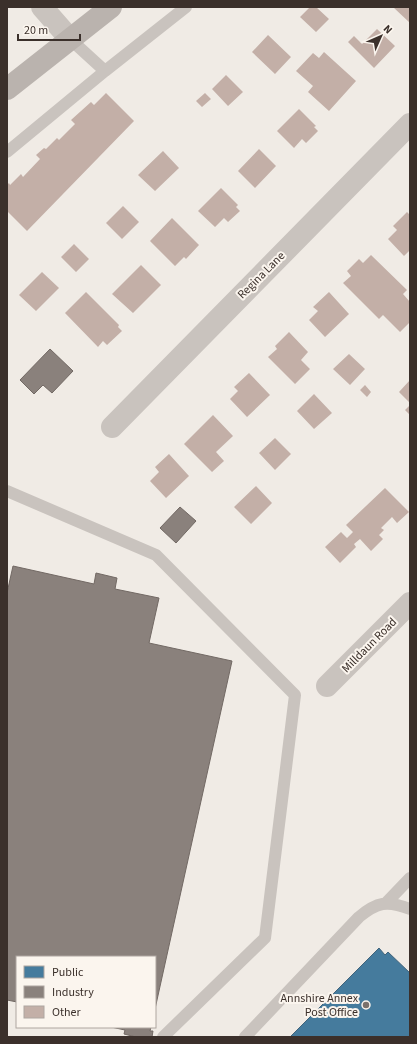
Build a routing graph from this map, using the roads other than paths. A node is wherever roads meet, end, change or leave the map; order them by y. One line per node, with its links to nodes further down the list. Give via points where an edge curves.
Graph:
1 (42, 7): 4 (street)
2 (111, 7): 4 (street)
3 (186, 7): 5 (lane)
4 (70, 39): 5 (lane); 6 (street)
5 (105, 71): 8 (lane)
6 (7, 88)
7 (410, 124): 9 (street, Regina Lane)
8 (7, 152)
9 (112, 428)
10 (7, 491): 16 (lane, via 156,555 295,695 265,938)
11 (410, 603): 12 (street, Milldaun Road)
12 (327, 686)
13 (410, 878): 14 (lane)
14 (387, 902): 15 (lane); 17 (lane, via 372,907 359,917)
15 (410, 909)
16 (163, 1037)
17 (245, 1037)

